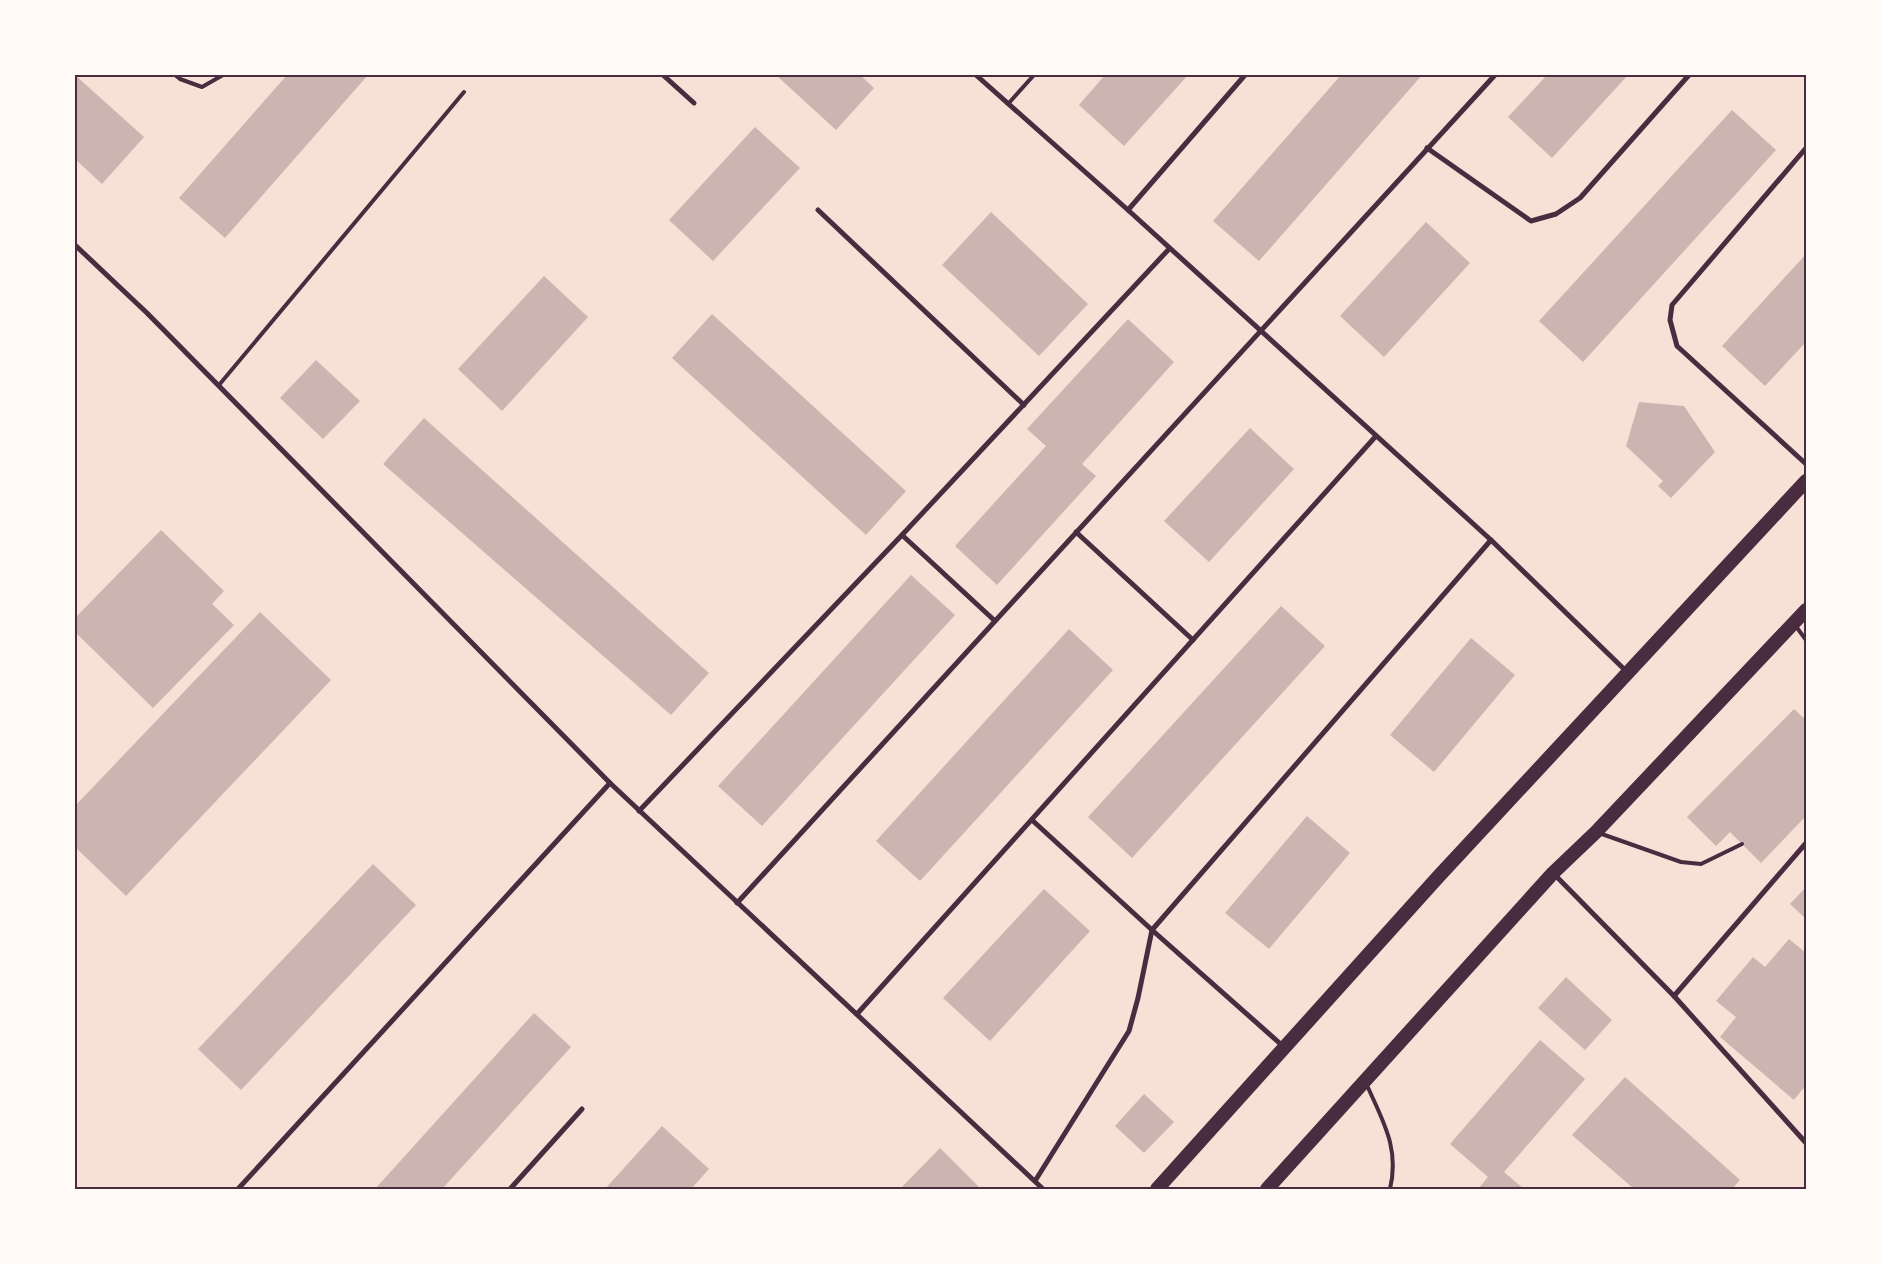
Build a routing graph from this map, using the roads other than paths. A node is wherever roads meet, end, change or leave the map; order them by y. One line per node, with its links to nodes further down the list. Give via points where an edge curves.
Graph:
1 (175, 75): 2 (lane, via 202,87)
2 (223, 75)
3 (663, 75): 10 (street)
4 (976, 75): 11 (street)
5 (1034, 75): 11 (lane)
6 (1245, 75): 15 (street)
7 (1495, 75): 12 (street)
8 (1689, 75): 12 (street, via 1580,198 1556,214 1531,221)
9 (464, 92): 19 (lane)
10 (694, 103)
11 (1008, 104): 15 (street)
12 (1427, 148): 18 (street)
13 (1806, 148): 22 (street, via 1672,305 1670,320 1677,346)
14 (818, 210): 20 (street)
15 (1128, 210): 17 (street)
16 (75, 245): 19 (street)
17 (1169, 249): 18 (street); 20 (street)
18 (1260, 331): 21 (street); 24 (street)
19 (219, 386): 33 (street)
20 (1024, 405): 25 (street)
21 (1376, 436): 26 (street); 30 (street)
22 (1806, 464)
23 (1806, 481): 32 (highway)
24 (1076, 532): 28 (street); 30 (street)
25 (902, 535): 28 (street); 34 (street)
26 (1491, 540): 32 (street); 41 (street)
27 (1806, 610): 29 (highway)
28 (995, 621): 40 (street)
29 (1793, 623): 31 (lane); 36 (highway)
30 (1193, 640): 35 (street)
31 (1806, 640)
32 (1628, 673): 44 (highway)
33 (610, 783): 34 (street); 49 (street)
34 (639, 811): 40 (street)
35 (1032, 820): 41 (street); 43 (street)
36 (1596, 832): 38 (lane, via 1681,862 1701,864); 39 (highway)
37 (1806, 843): 42 (street)
38 (1742, 844)
39 (1553, 873): 42 (street); 45 (highway)
40 (738, 903): 43 (street)
41 (1152, 930): 44 (street); 48 (street, via 1129,1031)
42 (1674, 996): 47 (street)
43 (857, 1014): 48 (street)
44 (1286, 1048): 52 (highway)
45 (1365, 1081): 53 (highway); 54 (lane, via 1390,1138 1394,1173)
46 (582, 1109): 50 (street)
47 (1806, 1142)
48 (1035, 1181): 51 (street)
49 (238, 1189)
50 (510, 1189)
51 (1044, 1189)
52 (1157, 1189)
53 (1267, 1189)
54 (1390, 1189)

